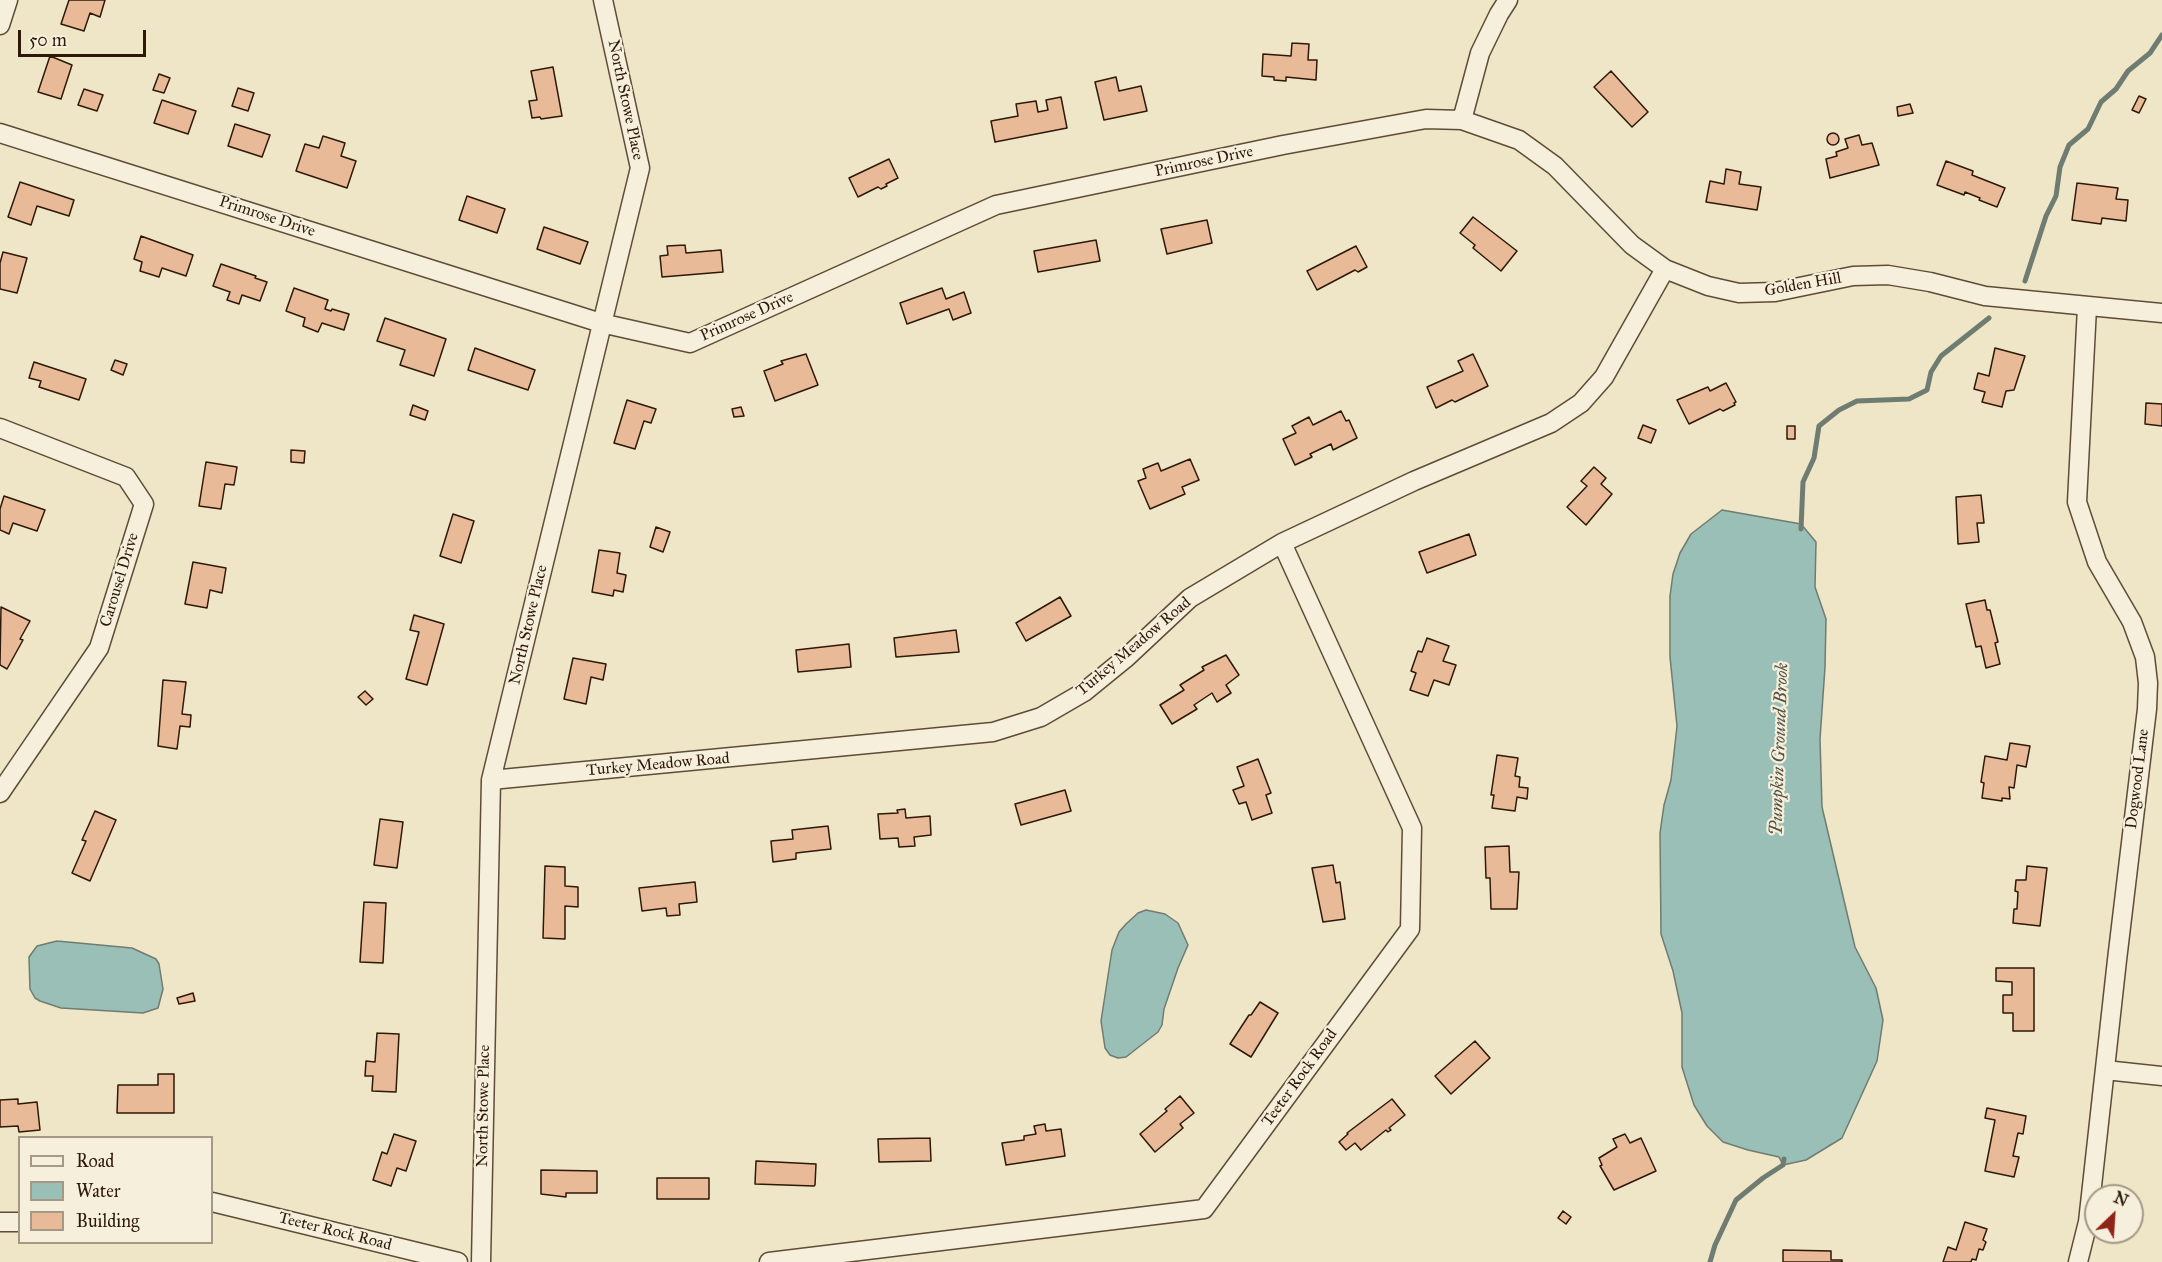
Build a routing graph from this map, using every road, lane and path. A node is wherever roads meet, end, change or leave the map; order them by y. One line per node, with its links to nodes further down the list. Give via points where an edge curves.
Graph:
1 (8, 0): 4 (street)
2 (603, 0): 10 (street, North Stowe Place, via 640,168)
3 (1508, 0): 5 (street, via 1480,52)
4 (0, 26)
5 (1462, 120): 7 (street, Golden Hill, via 1519,140 1555,166 1632,244); 10 (street, Primrose Drive, via 1426,119 1283,145 996,205 690,343)
6 (0, 133): 10 (street, Primrose Drive)
7 (1665, 269): 8 (street, Golden Hill, via 1739,293 1774,292 1853,276 1888,275 1985,296); 12 (street, Turkey Meadow Road, via 1604,377 1581,403 1551,423)
8 (2087, 307): 9 (street, Golden Hill); 15 (street, Dogwood Lane, via 2077,502 2097,562 2132,622 2145,657 2148,683)
9 (2162, 314)
10 (601, 323): 13 (street, North Stowe Place)
11 (0, 428): 14 (street, Carousel Drive, via 126,477 144,504 99,648)
12 (1282, 543): 13 (street, Turkey Meadow Road, via 1190,598 1084,692 1041,717 993,732); 22 (street, Teeter Rock Road, via 1412,828 1410,929 1204,1209)
13 (491, 780): 21 (street, North Stowe Place)
14 (0, 793)
15 (2105, 1070): 16 (street); 23 (street, Dogwood Lane, via 2088,1222)
16 (2162, 1076)
17 (213, 1202): 20 (street, Teeter Rock Road)
18 (0, 1222): 19 (street)
19 (18, 1222)
20 (458, 1262)
21 (481, 1262)
22 (769, 1262)
23 (2078, 1262)

